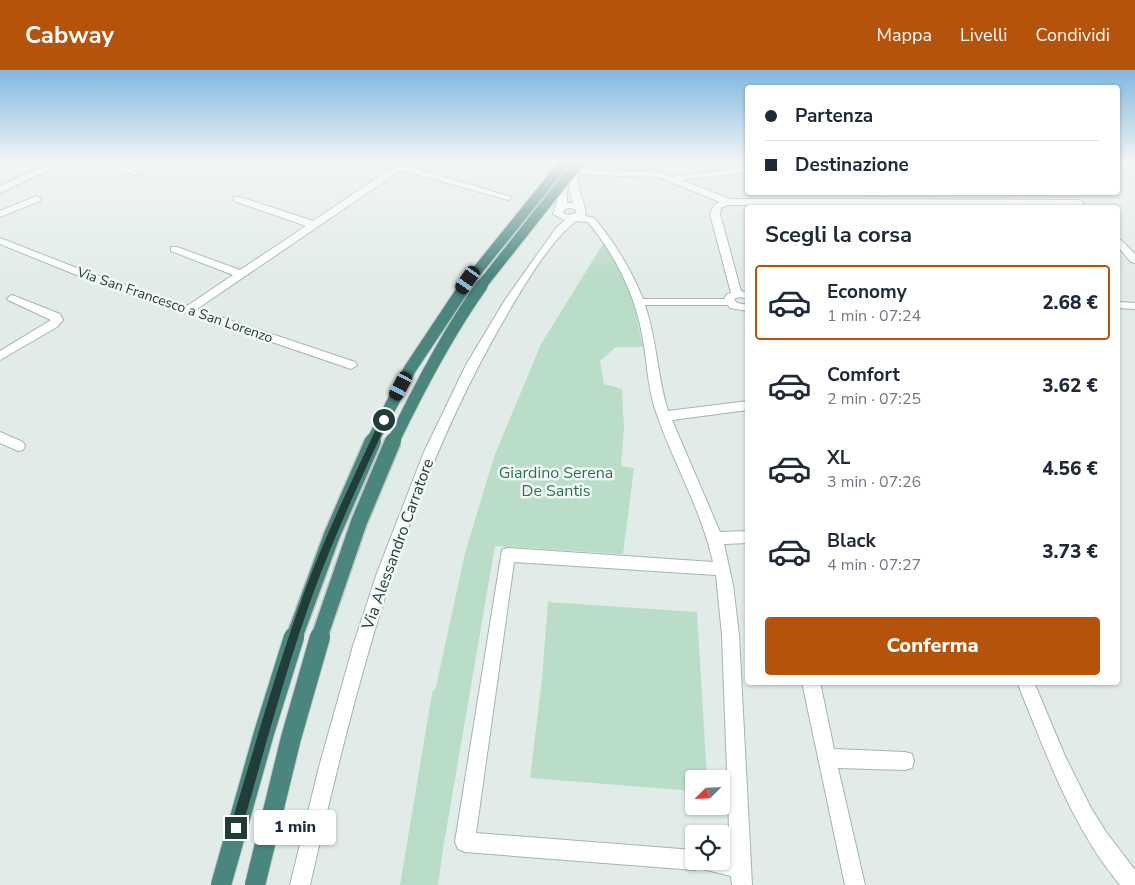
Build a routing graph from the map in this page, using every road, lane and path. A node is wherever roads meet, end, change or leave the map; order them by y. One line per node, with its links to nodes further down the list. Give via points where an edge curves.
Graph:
1 (32, 200): 12 (street)
2 (240, 200): 15 (street)
3 (350, 200): 15 (street)
4 (541, 200): 44 (highway, bridge, via 487,257 444,315 418,355 366,455 309,592 246,789)
5 (547, 200): 45 (highway, bridge, via 460,318 415,397 386,458 334,594 306,682)
6 (563, 200): 14 (street)
7 (575, 200): 13 (street)
8 (721, 200): 9 (street)
9 (726, 202): 10 (street); 11 (street); 21 (street, via 717,207 715,214)
10 (1082, 205)
11 (745, 209)
12 (0, 214)
13 (576, 214): 14 (street, Via Alessandro Carratore); 14 (street, via 572,205); 23 (street, via 591,220 608,241 630,278)
14 (560, 218): 46 (street, Via Alessandro Carratore, via 472,365 411,502 361,646)
15 (314, 224): 20 (street)
16 (0, 241): 27 (street, Via San Francesco a San Lorenzo, via 84,274)
17 (1120, 244): 19 (street)
18 (174, 249): 20 (street)
19 (1135, 260)
20 (240, 274): 27 (street)
21 (738, 297): 23 (street); 26 (street, via 734,306)
22 (12, 298): 28 (street, via 56,316 57,320)
23 (639, 302): 31 (street)
24 (1120, 305): 25 (street)
25 (1135, 306)
26 (745, 308)
27 (189, 309): 29 (street, Via San Francesco a San Lorenzo)
28 (0, 356)
29 (351, 365)
30 (745, 405): 31 (street)
31 (664, 416): 35 (street)
32 (0, 437): 33 (street)
33 (18, 446)
34 (745, 537): 35 (street)
35 (715, 538): 36 (street)
36 (722, 569): 41 (street, via 507,555 465,842); 43 (street, via 730,639)
37 (812, 685): 39 (street)
38 (1026, 685): 48 (street, via 1083,815 1101,845)
39 (827, 758): 40 (street); 47 (street)
40 (905, 761)
41 (685, 859)
42 (727, 870): 43 (street)
43 (742, 876)
44 (221, 885)
45 (255, 885)
46 (300, 885)
47 (856, 885)
48 (1134, 885)

